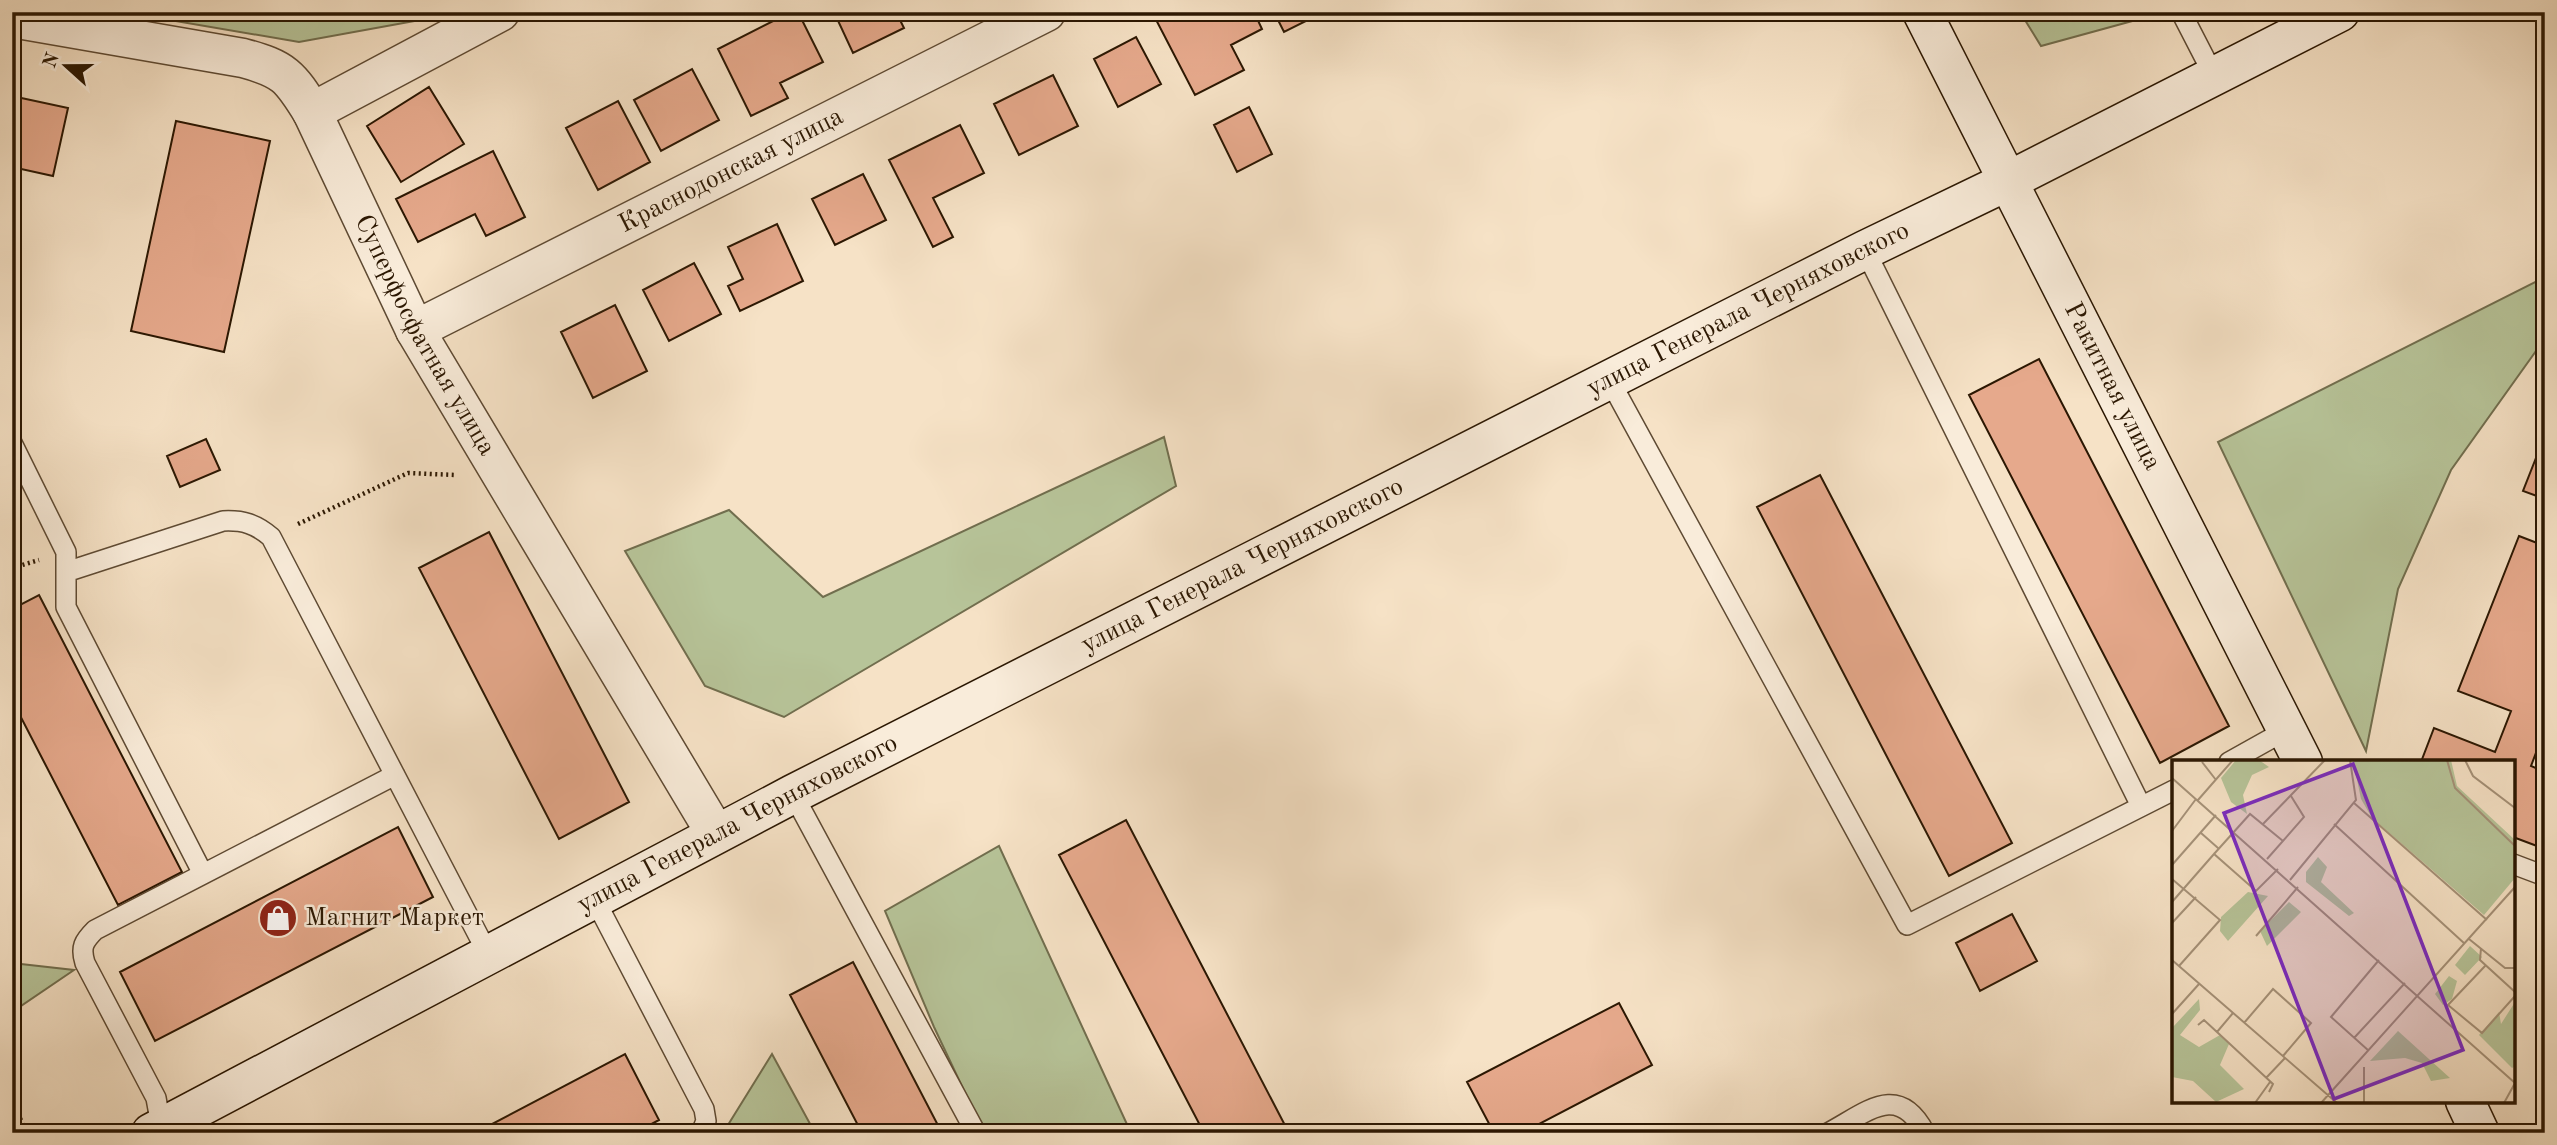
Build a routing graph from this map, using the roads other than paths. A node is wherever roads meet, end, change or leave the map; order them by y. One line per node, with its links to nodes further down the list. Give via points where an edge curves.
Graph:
1 (500, 12): 8 (street)
2 (1046, 12): 11 (street, Краснодонская улица)
3 (1922, 12): 9 (street, Ракитная улица)
4 (2181, 12): 7 (lane)
5 (2340, 12): 7 (street, улица Генерала Черняховского)
6 (12, 18): 8 (street, Суперфосфатная улица, via 272,66 293,82)
7 (2214, 76): 9 (street, улица Генерала Черняховского)
8 (312, 112): 11 (street, Суперфосфатная улица)
9 (2006, 182): 10 (street, улица Генерала Черняховского); 15 (street, Ракитная улица)
10 (1864, 250): 12 (street, улица Генерала Черняховского); 20 (lane)
11 (415, 330): 21 (street, Суперфосфатная улица)
12 (1609, 381): 19 (street, улица Генерала Черняховского); 20 (lane, via 1907,925)
13 (12, 443): 14 (lane, via 66,552)
14 (66, 572): 17 (lane, via 223,521 259,526 271,537); 23 (lane, via 66,607)
15 (2295, 745): 16 (lane)
16 (2237, 760)
17 (395, 775): 23 (lane); 26 (lane)
18 (2172, 791): 20 (lane)
19 (793, 794): 21 (street, улица Генерала Черняховского); 30 (lane)
20 (2141, 806)
21 (716, 834): 25 (street, улица Генерала Черняховского)
22 (2515, 865): 24 (lane)
23 (203, 874): 28 (lane, via 95,930 81,952 156,1098)
24 (2545, 876)
25 (594, 898): 26 (street, улица Генерала Черняховского); 29 (lane, via 704,1109)
26 (488, 954): 28 (street, улица Генерала Черняховского)
27 (2466, 1103): 33 (street)
28 (158, 1131)
29 (701, 1133)
30 (976, 1133)
31 (1828, 1133): 32 (lane, via 1894,1103 1907,1108)
32 (1925, 1133)
33 (2480, 1133)

